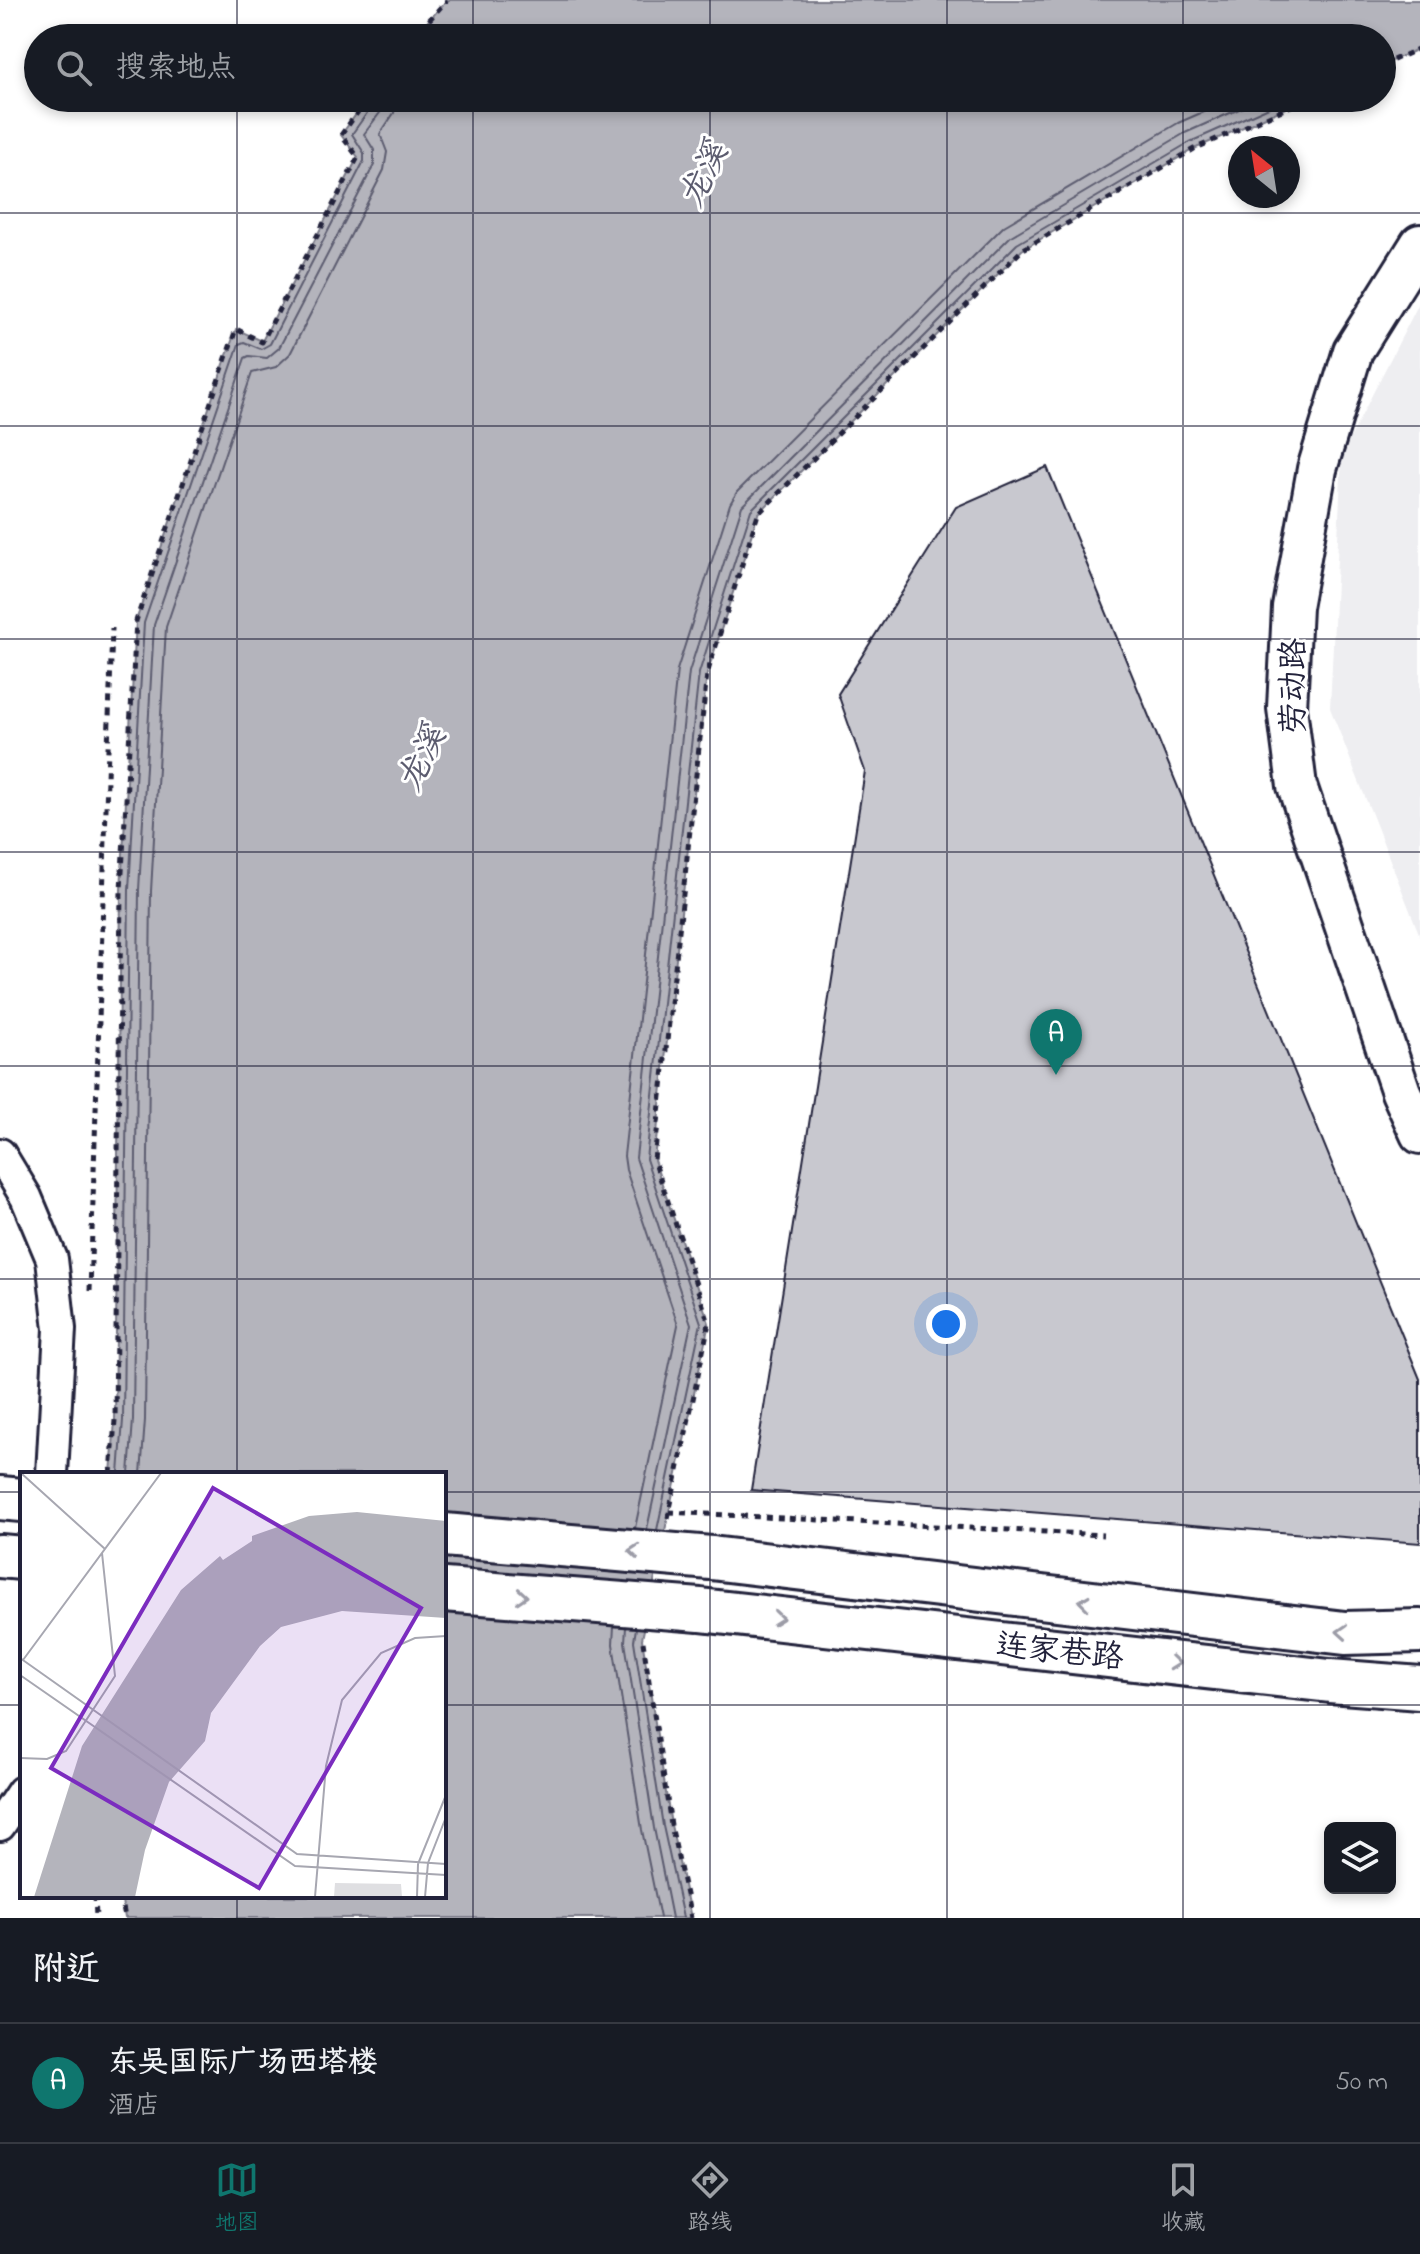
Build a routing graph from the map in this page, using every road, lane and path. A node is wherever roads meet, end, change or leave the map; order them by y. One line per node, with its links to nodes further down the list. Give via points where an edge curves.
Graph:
1 (447, 0): 2 (path)
2 (426, 24)
3 (1420, 48): 4 (path)
4 (1396, 59)
5 (358, 112): 13 (path, via 341,135 358,157 262,342 236,329 136,621 121,890)
6 (1277, 112): 16 (path, via 1194,149 1022,250 758,514 707,674 654,1160 709,1323)
7 (1420, 244): 9 (street, 劳动路, via 1353,351 1317,469 1292,607 1287,708 1297,786)
8 (112, 628): 11 (path)
9 (1420, 1134)
10 (0, 1154): 12 (street, via 26,1197 52,1259 60,1329)
11 (90, 1298)
12 (52, 1472)
13 (111, 1472)
14 (0, 1498): 15 (main road)
15 (20, 1500)
16 (669, 1512): 17 (path); 19 (path)
17 (666, 1526)
18 (446, 1535): 23 (main road, 连家巷路, one-way to 18, bridge, via 1345,1633 711,1558)
19 (1103, 1535)
20 (0, 1556): 21 (main road)
21 (20, 1558)
22 (446, 1590): 25 (main road, 连家巷路, one-way to 25, bridge, via 700,1610)
23 (1420, 1631)
24 (642, 1639): 32 (path)
25 (1420, 1688)
26 (20, 1795): 27 (street)
27 (0, 1825)
28 (95, 1898): 30 (path)
29 (121, 1898): 31 (path)
30 (96, 1918)
31 (125, 1918)
32 (691, 1918)

